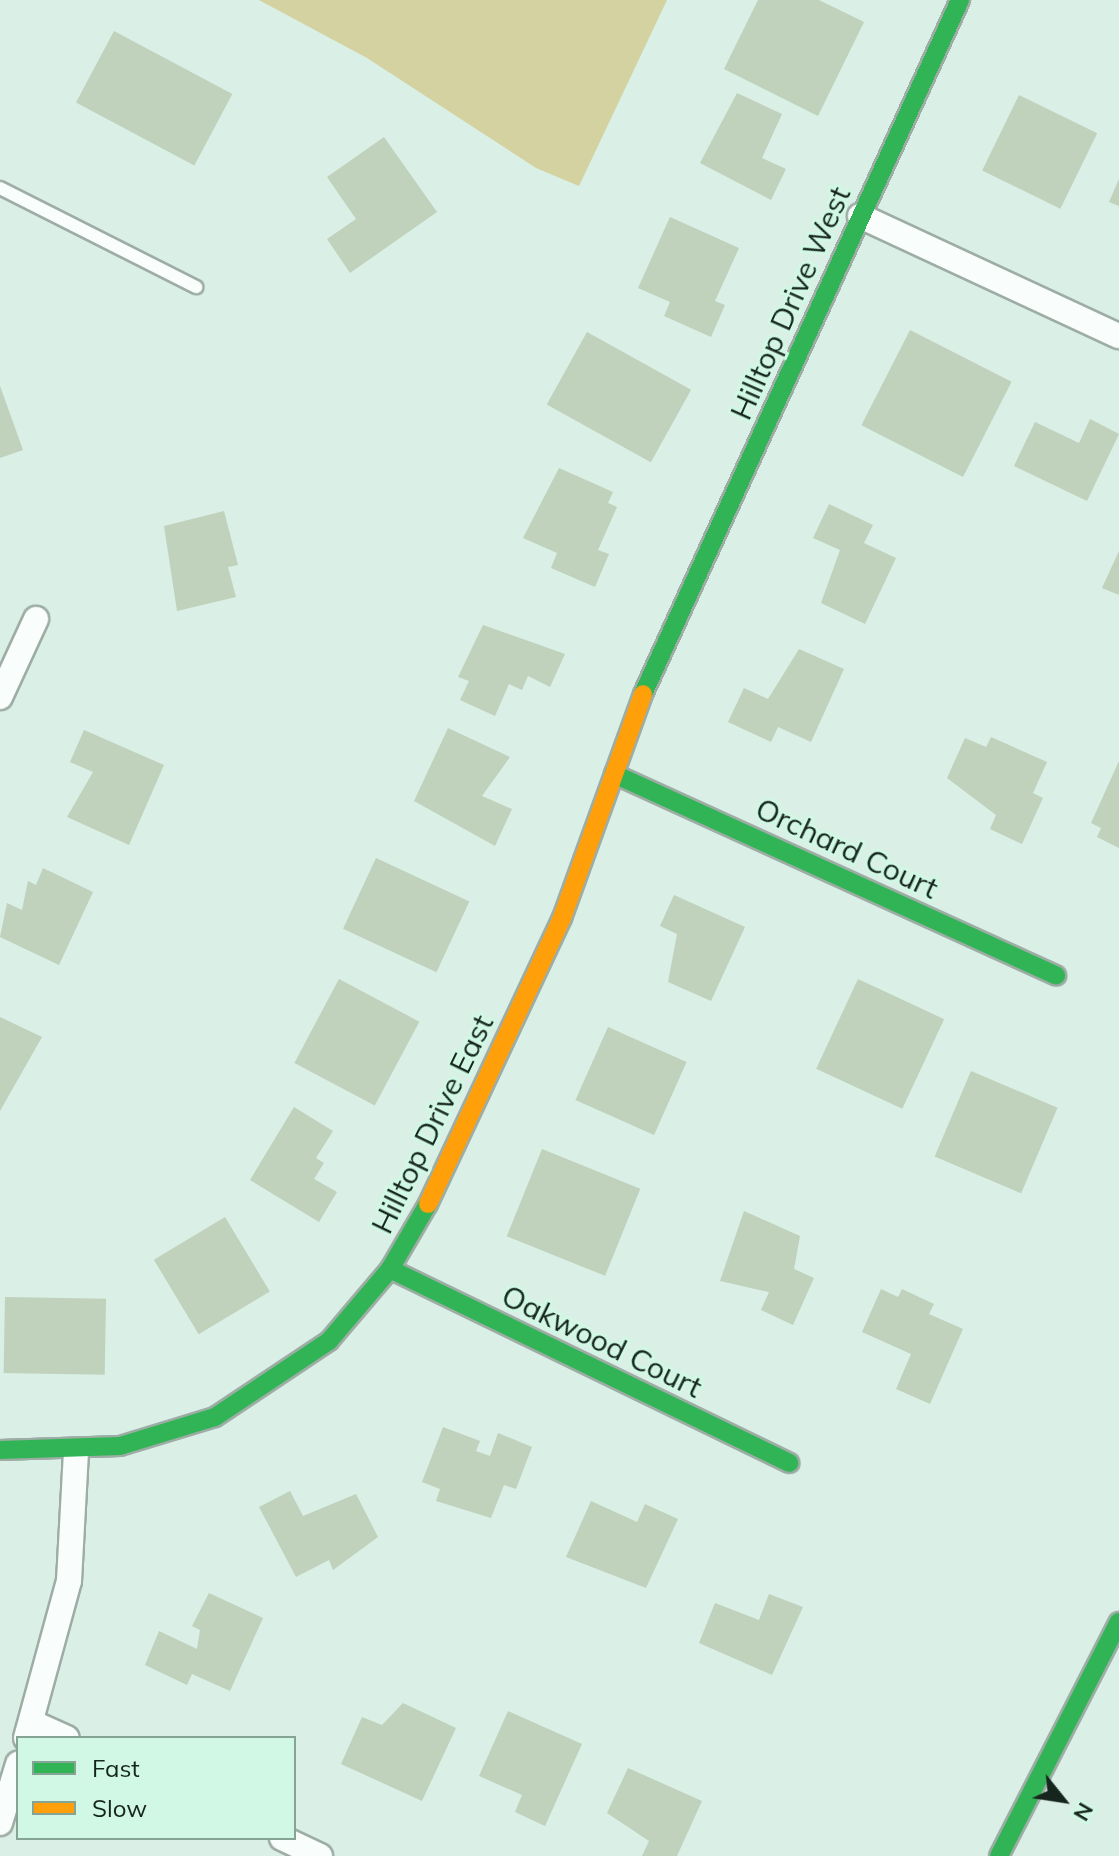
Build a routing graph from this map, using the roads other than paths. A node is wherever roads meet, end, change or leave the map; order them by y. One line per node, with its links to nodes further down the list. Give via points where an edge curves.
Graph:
1 (960, 0): 3 (main road, Hilltop Drive West)
2 (0, 188): 4 (lane)
3 (860, 216): 5 (street); 7 (main road, Hilltop Drive West)
4 (196, 287)
5 (1119, 336)
6 (36, 619): 8 (street)
7 (672, 629): 9 (main road, Hilltop Drive East)
8 (0, 697)
9 (614, 774): 10 (main road, Orchard Court); 11 (main road, Hilltop Drive East, via 562,918 435,1193)
10 (1056, 975)
11 (390, 1269): 13 (main road, Hilltop Drive East, via 329,1341 249,1400 169,1434); 14 (main road, Oakwood Court)
12 (0, 1450): 13 (main road, Hilltop Drive East)
13 (76, 1451): 16 (street, via 69,1581)
14 (789, 1463)
15 (1119, 1622): 22 (main road)
16 (28, 1730): 17 (street)
17 (57, 1736)
18 (16, 1771): 19 (street)
19 (0, 1823)
20 (286, 1840): 21 (street)
21 (320, 1856)
22 (999, 1856)

